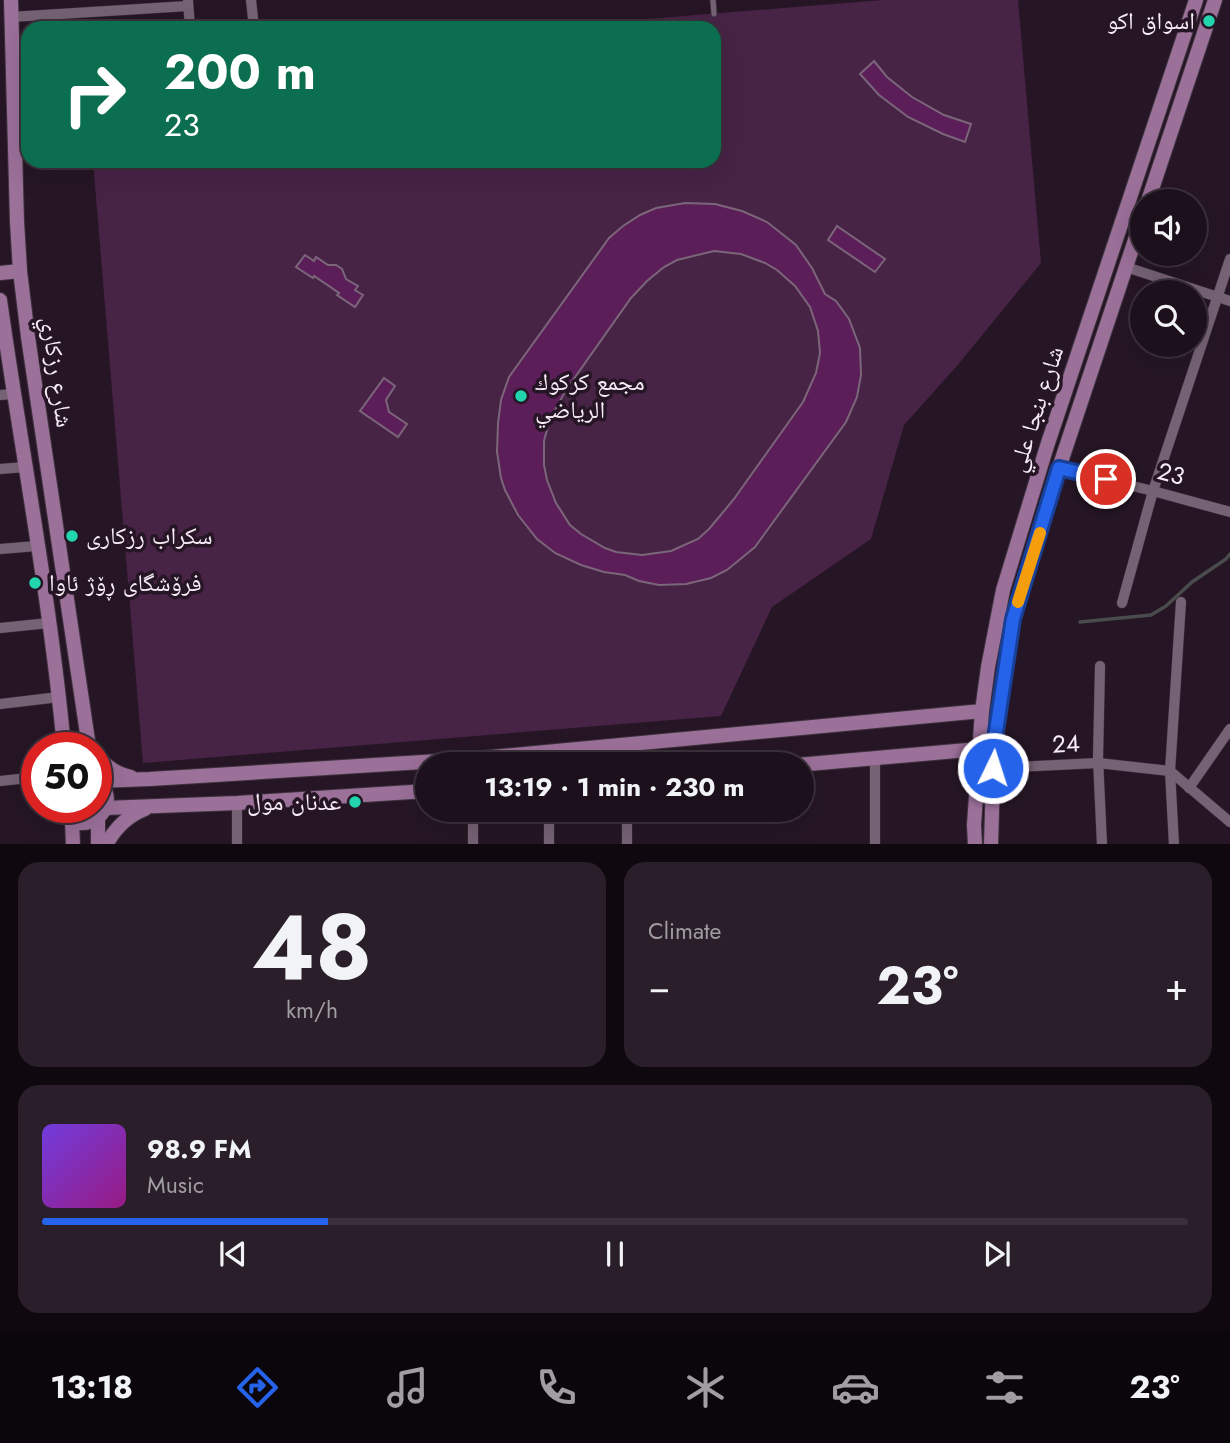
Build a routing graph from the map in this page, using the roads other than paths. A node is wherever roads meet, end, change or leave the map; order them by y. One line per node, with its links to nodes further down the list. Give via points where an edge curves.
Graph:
1 (10, 0): 10 (street, شارع رزكاري)
2 (86, 0): 8 (street)
3 (251, 0): 12 (street)
4 (713, 0): 9 (lane)
5 (1196, 0): 28 (street, شارع بنجا علي)
6 (1215, 0): 13 (street)
7 (188, 3): 8 (street); 11 (street)
8 (86, 12): 10 (street)
9 (714, 14)
10 (11, 17): 17 (street, شارع رزكاري)
11 (189, 21)
12 (253, 21)
13 (1152, 189)
14 (1130, 255): 16 (street, شارع بنجا علي)
15 (1230, 259): 19 (street)
16 (1126, 267): 19 (street); 25 (street, شارع بنجا علي)
17 (20, 271): 18 (street); 43 (street, شارع رزكاري)
18 (0, 273)
19 (1217, 297): 21 (street); 27 (street)
20 (0, 300): 22 (street, شارع رزكاري)
21 (1230, 301)
22 (1, 317): 23 (street, شارع رزكاري)
23 (7, 395): 24 (street, شارع رزكاري)
24 (25, 467): 26 (street); 31 (street, شارع رزكاري)
25 (1059, 468): 27 (street, 23); 30 (street, شارع بنجا علي)
26 (0, 469)
27 (1153, 491): 29 (street, 23); 34 (street)
28 (1027, 511): 30 (street); 40 (street, شارع بنجا علي, via 1003,590)
29 (1230, 512)
30 (1045, 516): 50 (street, شارع بنجا علي, via 1013,619)
31 (37, 546): 32 (street); 35 (street, شارع رزكاري)
32 (0, 549)
33 (1181, 601): 52 (street)
34 (1122, 603)
35 (49, 623): 36 (street); 38 (street, شارع رزكاري)
36 (0, 628)
37 (1100, 667): 47 (street)
38 (59, 697): 39 (street); 42 (street, شارع رزكاري)
39 (0, 704)
40 (982, 711): 44 (street, شارع بنجا علي); 45 (street)
41 (1230, 730): 57 (street)
42 (62, 732)
43 (88, 732)
44 (979, 750): 46 (street); 76 (street, شارع بنجا علي)
45 (571, 752)
46 (875, 759): 48 (street); 75 (street)
47 (1098, 763): 50 (street, 24); 52 (street, 24); 78 (street)
48 (814, 764)
49 (415, 765): 54 (street)
50 (993, 768): 77 (street, شارع بنجا علي)
51 (112, 769): 54 (street)
52 (1170, 771): 57 (street); 79 (street)
53 (21, 779): 56 (street)
54 (150, 779): 55 (street)
55 (112, 780)
56 (0, 781)
57 (1189, 788): 65 (street)
58 (415, 792): 59 (street)
59 (237, 803): 60 (street); 71 (street)
60 (150, 807): 61 (street); 70 (street, via 123,821)
61 (112, 812)
62 (473, 822): 72 (street)
63 (549, 822): 73 (street)
64 (627, 822): 74 (street)
65 (1230, 822)
66 (72, 823): 68 (street)
67 (101, 823): 69 (street)
68 (74, 844)
69 (98, 844)
70 (107, 844)
71 (237, 844)
72 (473, 844)
73 (549, 844)
74 (627, 844)
75 (875, 844)
76 (975, 844)
77 (991, 844)
78 (1102, 844)
79 (1174, 844)

